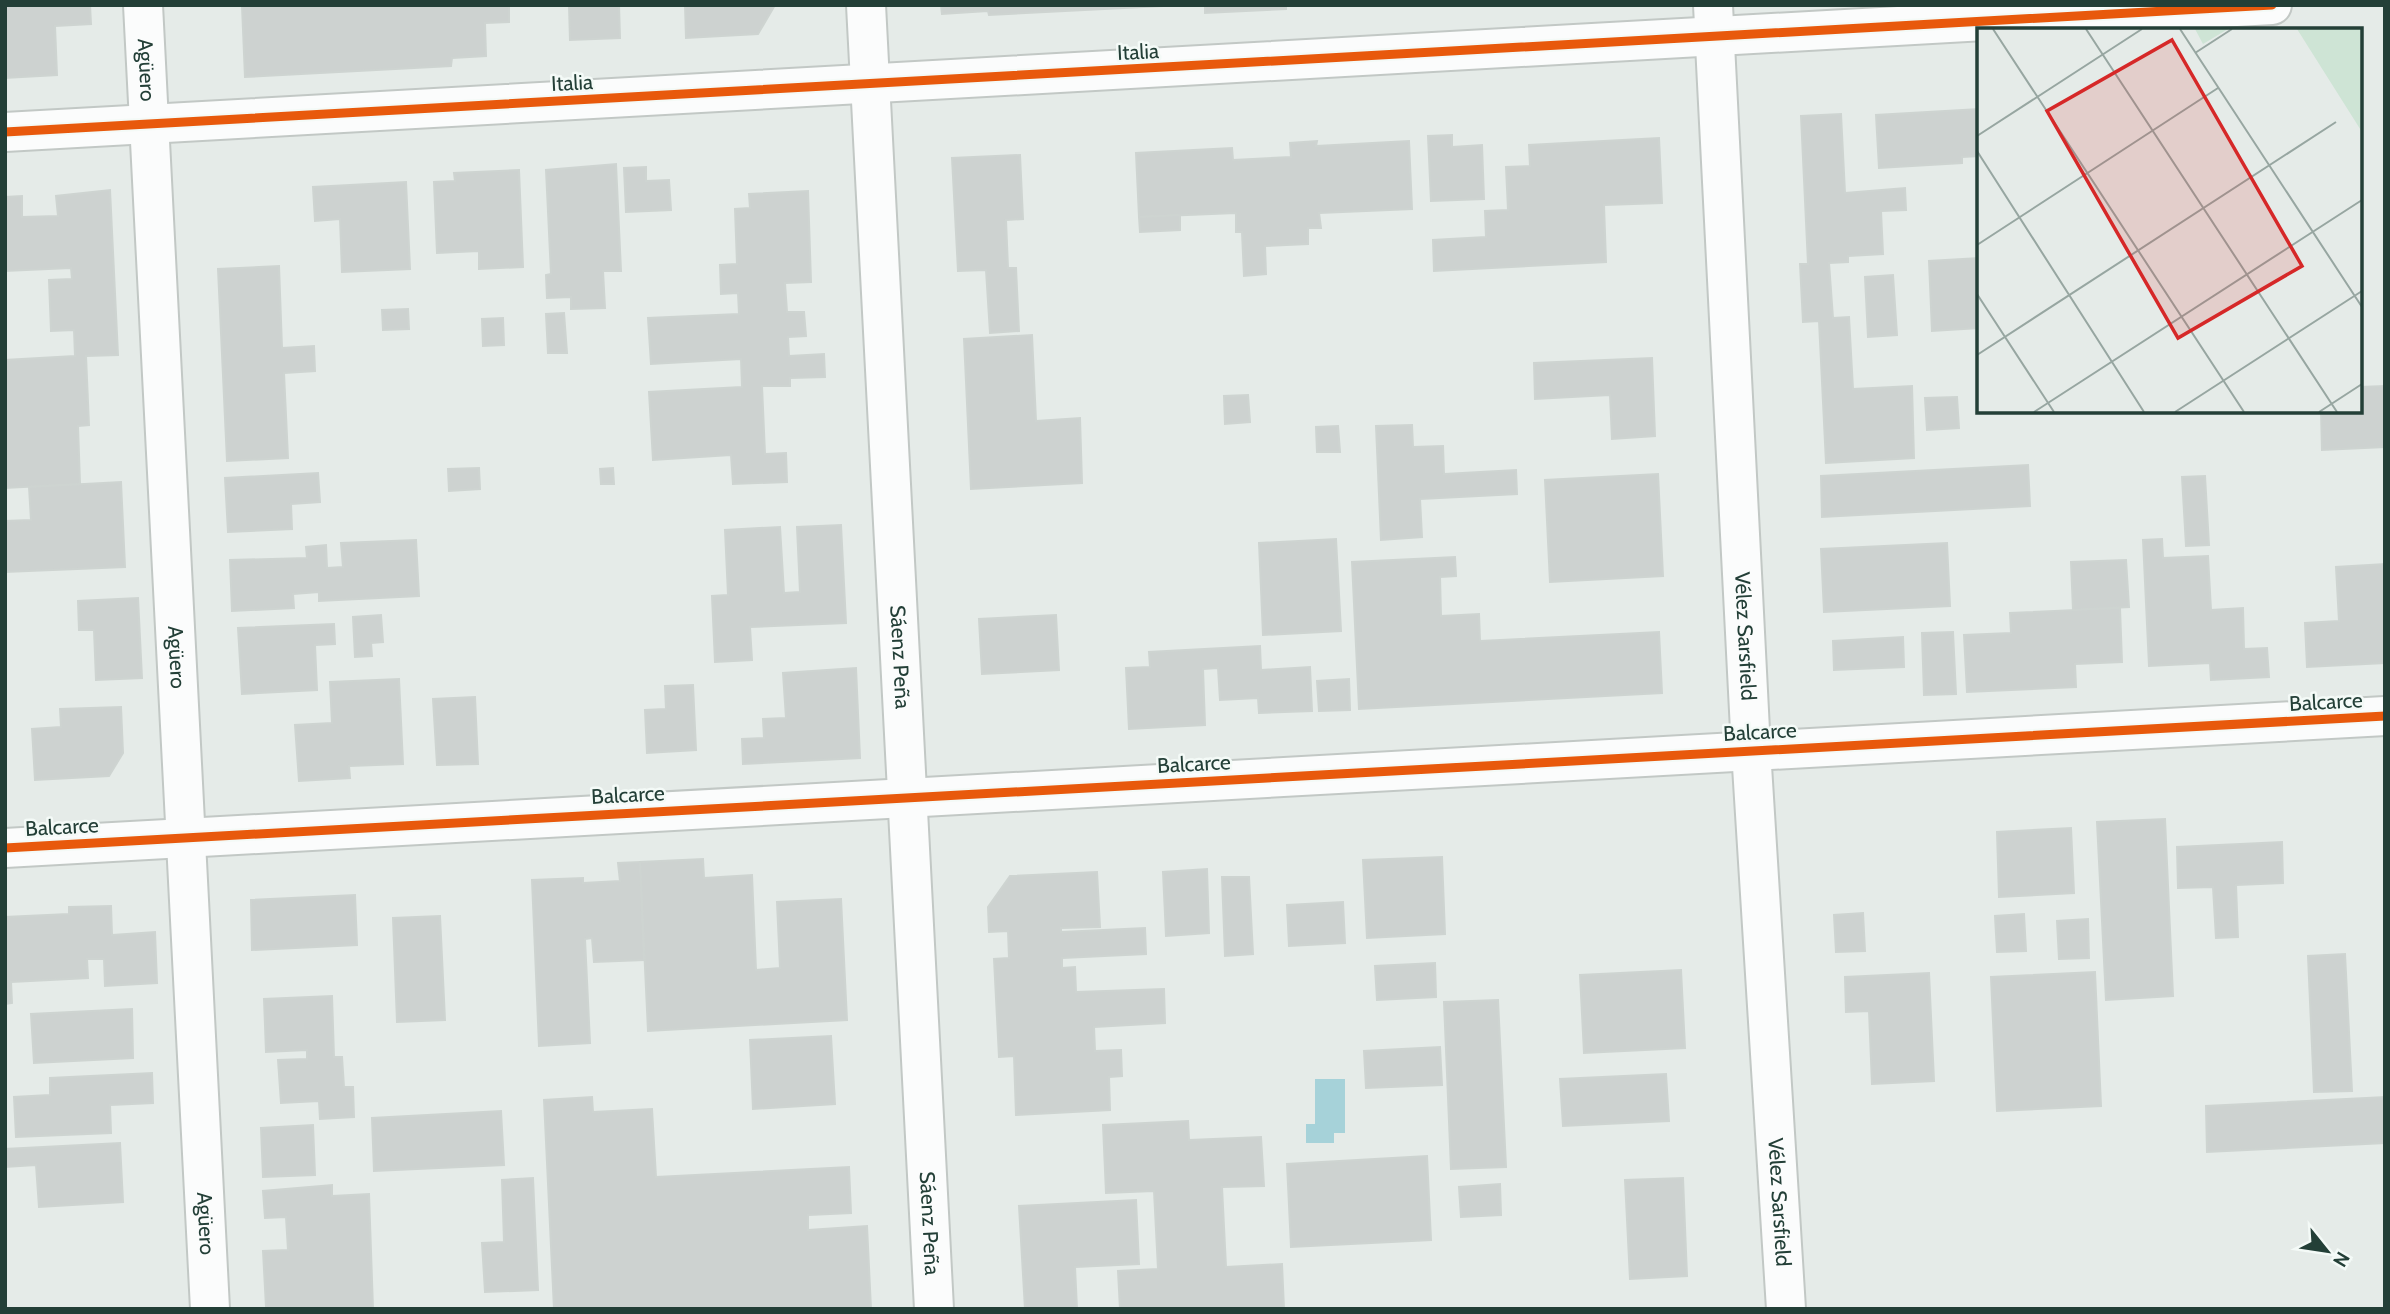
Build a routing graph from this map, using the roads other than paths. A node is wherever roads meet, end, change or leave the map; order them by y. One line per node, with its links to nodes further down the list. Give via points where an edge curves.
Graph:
1 (143, 5): 6 (street, Agüero)
2 (866, 5): 5 (street, Sáenz Peña)
3 (2272, 5): 4 (street, Italia)
4 (1714, 21): 5 (street, Italia); 9 (street, Vélez Sarsfield)
5 (870, 84): 6 (street, Italia); 10 (street, Sáenz Peña)
6 (149, 124): 7 (street, Italia); 11 (street, Agüero)
7 (5, 132)
8 (2385, 716): 9 (street, Balcarce)
9 (1751, 750): 10 (street, Balcarce); 15 (street, Vélez Sarsfield)
10 (907, 797): 11 (street, Balcarce); 14 (street, Sáenz Peña)
11 (186, 838): 12 (street, Balcarce); 13 (street, Agüero)
12 (5, 848)
13 (211, 1309)
14 (934, 1309)
15 (1786, 1309)

